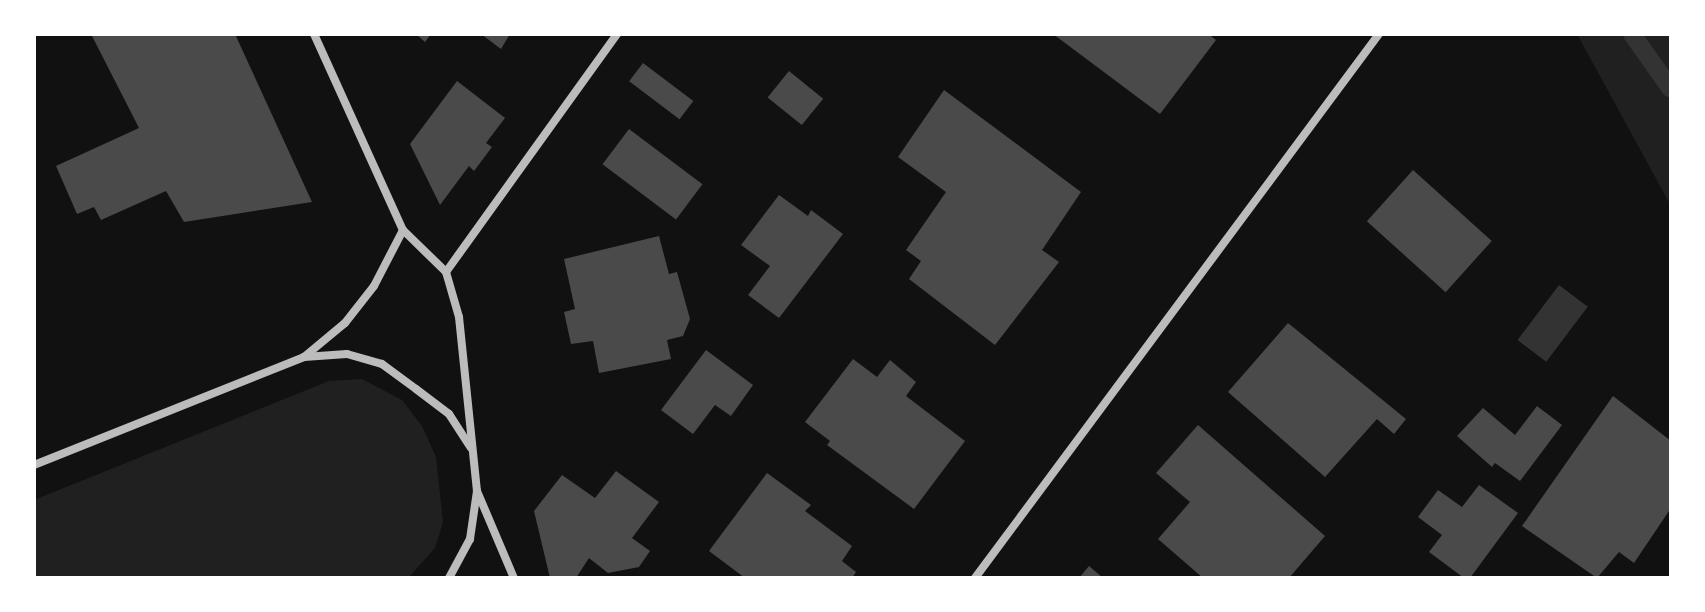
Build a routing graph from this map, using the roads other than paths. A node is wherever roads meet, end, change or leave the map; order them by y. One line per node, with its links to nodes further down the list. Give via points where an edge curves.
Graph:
1 (314, 34): 4 (street)
2 (617, 34): 5 (street)
3 (1379, 34): 12 (street)
4 (403, 230): 5 (street); 6 (street, via 374,286 345,323)
5 (446, 272): 7 (street, via 459,317)
6 (304, 357): 7 (street, via 347,354 382,364 449,414); 8 (street)
7 (472, 448): 9 (street)
8 (34, 465)
9 (477, 491): 10 (street, via 470,539); 11 (street)
10 (449, 578)
11 (514, 578)
12 (975, 578)

